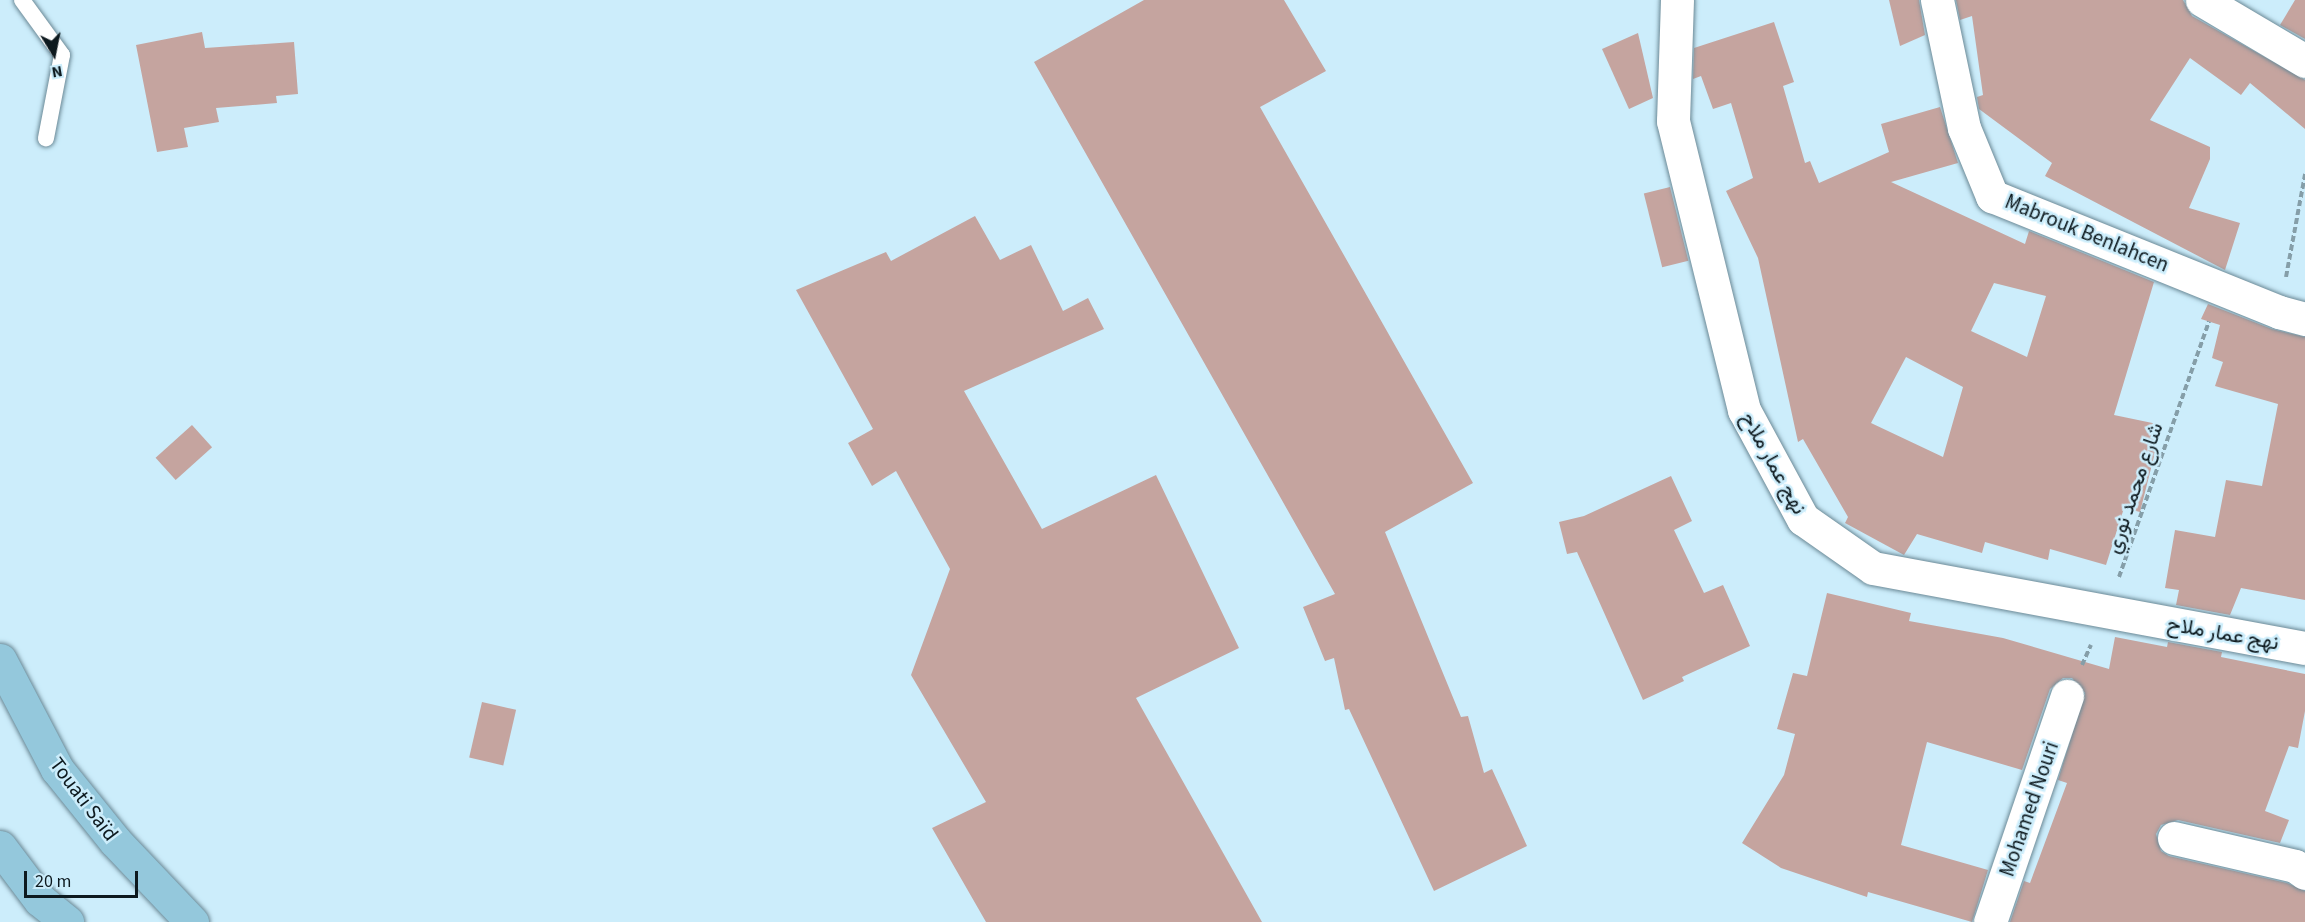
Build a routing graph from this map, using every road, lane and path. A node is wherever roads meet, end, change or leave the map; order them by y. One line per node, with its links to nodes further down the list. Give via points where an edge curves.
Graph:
1 (22, 0): 6 (lane, via 62,54)
2 (1677, 0): 10 (street, نهج عمار ملاح, via 1676,133 1743,410 1803,519 1874,568)
3 (1937, 0): 8 (street, Mabrouk Benlahcen, via 1964,128 1992,196)
4 (2202, 0): 5 (street)
5 (2305, 61)
6 (46, 138)
7 (2305, 174): 9 (path)
8 (2221, 286): 9 (street, Mabrouk Benlahcen); 10 (path, شارع محمد نوري)
9 (2292, 315)
10 (2106, 612): 11 (street, نهج عمار ملاح); 13 (path, شارع محمد نوري)
11 (2305, 648)
12 (0, 660): 18 (main road, Touati Saïd, via 57,769 115,841)
13 (2067, 696): 19 (street, Mohamed Nouri)
14 (2174, 838): 16 (street, via 2295,866)
15 (0, 847): 17 (main road, via 40,900)
16 (2305, 873)
17 (68, 922)
18 (192, 922)
19 (1990, 922)

